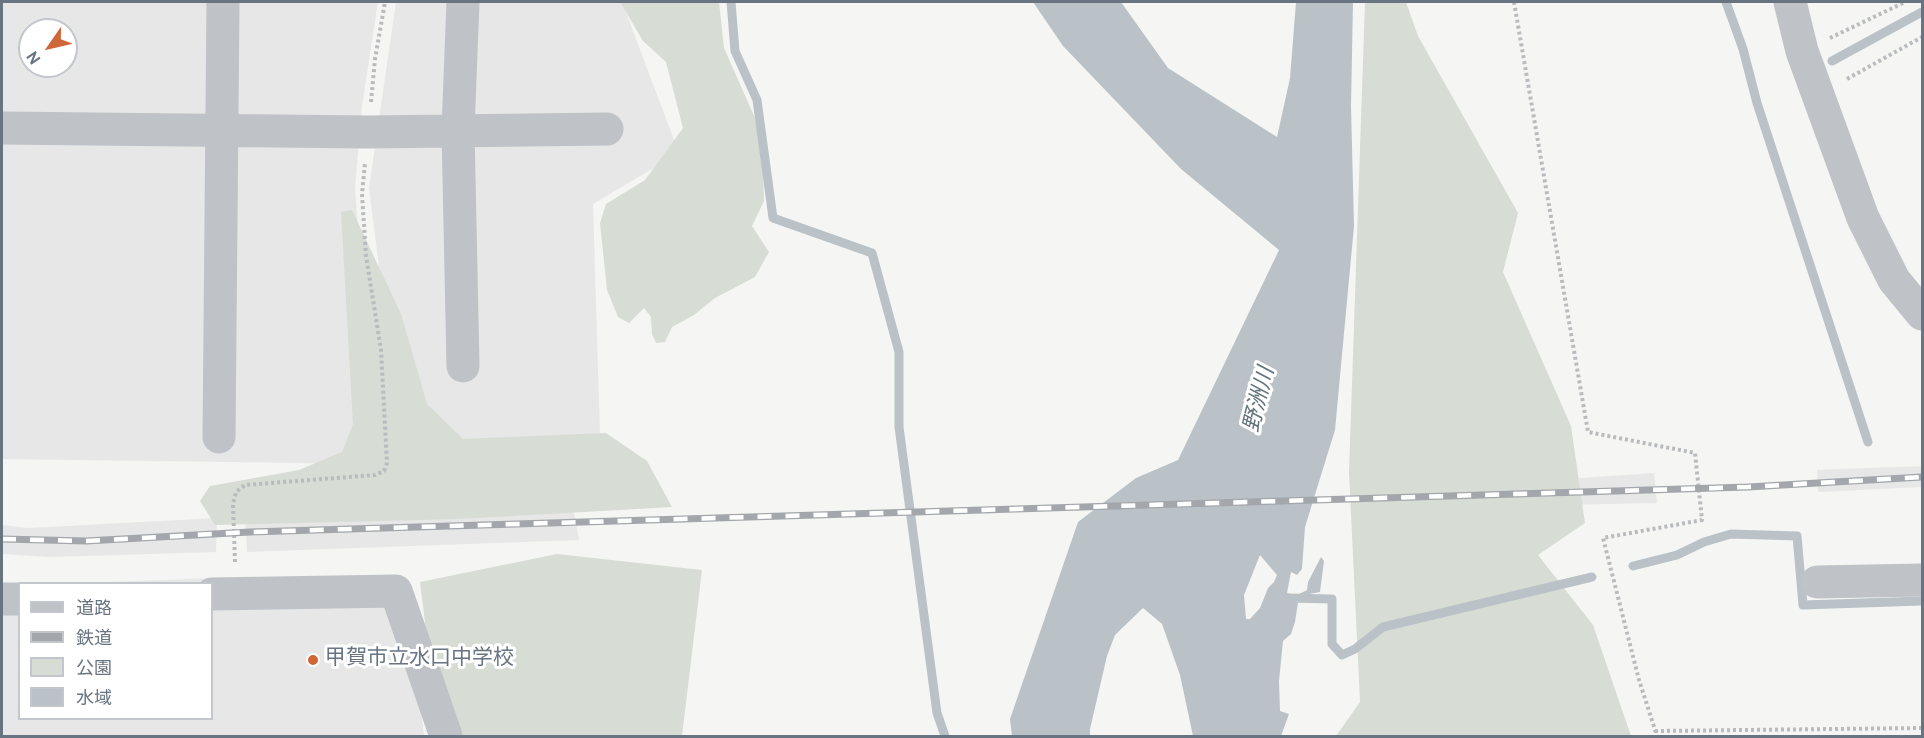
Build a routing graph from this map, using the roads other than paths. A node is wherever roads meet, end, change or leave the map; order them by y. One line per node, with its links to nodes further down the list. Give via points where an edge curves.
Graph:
1 (223, 2): 6 (street)
2 (463, 2): 7 (street)
3 (1790, 2): 8 (street, via 1802,51 1863,218 1894,280)
4 (2, 128): 6 (street)
5 (607, 129): 7 (street)
6 (222, 130): 7 (street); 10 (street)
7 (458, 130): 9 (street)
8 (1923, 314)
9 (464, 366)
10 (219, 437)
11 (1923, 580): 12 (street)
12 (1817, 582)
13 (224, 593): 16 (street, via 396,591)
14 (2, 599): 15 (street)
15 (18, 599)
16 (446, 736)

